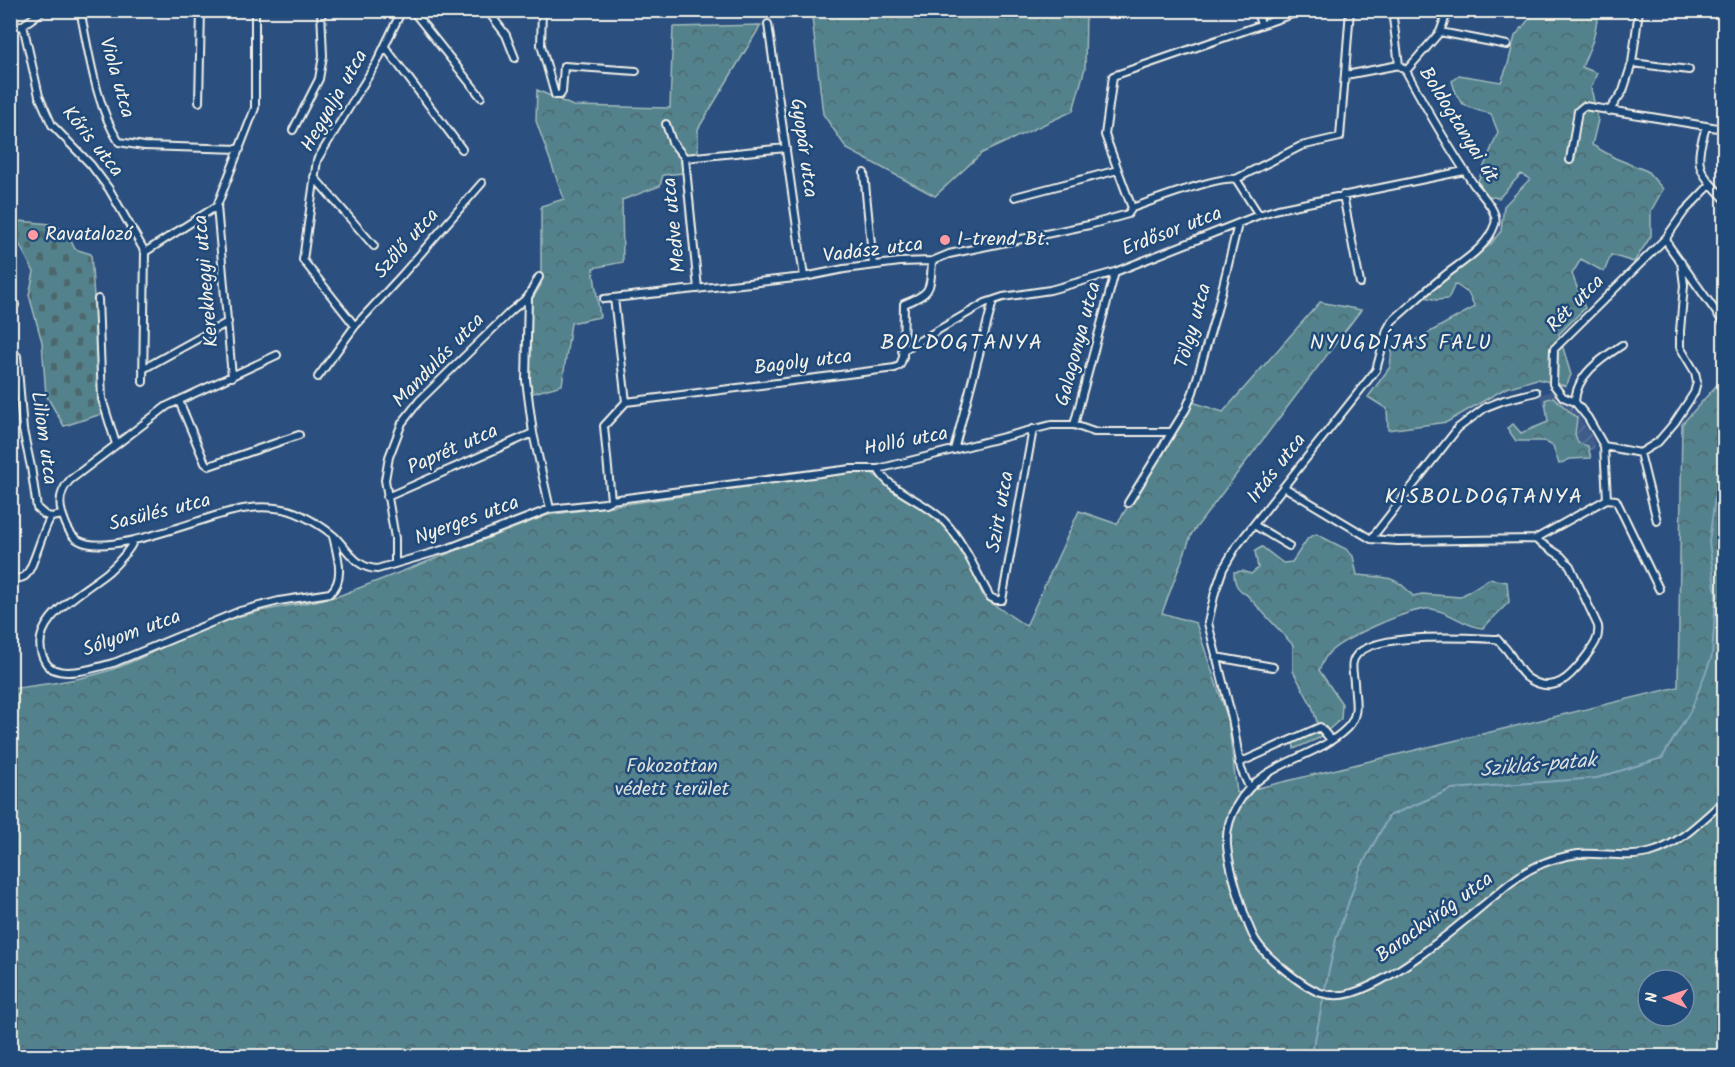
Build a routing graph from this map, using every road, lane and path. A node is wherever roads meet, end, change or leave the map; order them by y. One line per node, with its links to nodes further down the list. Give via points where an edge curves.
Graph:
1 (44, 10): 18 (street)
2 (80, 10): 39 (street, Viola utca, via 102,103 118,141 144,146)
3 (201, 10): 31 (street)
4 (255, 10): 39 (street, Kerekhegyi utca, via 255,108)
5 (321, 10): 36 (street, via 323,56 319,80)
6 (402, 10): 22 (street, Hegyalja utca)
7 (412, 10): 30 (street)
8 (487, 10): 23 (street, via 506,35)
9 (542, 10): 27 (street, via 541,45 555,95 562,92 564,66)
10 (1256, 10): 17 (street)
11 (1304, 10): 17 (street)
12 (1350, 10): 29 (street)
13 (1392, 10): 25 (street, Boldogtanyai út)
14 (1448, 10): 20 (street)
15 (1639, 10): 24 (street)
16 (768, 24): 37 (street, Gyopár utca)
17 (1261, 24): 42 (street, via 1113,76 1105,135)
18 (22, 25): 19 (street); 61 (street, Kőris utca, via 39,96 52,125 110,189)
19 (10, 30)
20 (1440, 32): 21 (street); 28 (street)
21 (1507, 45)
22 (385, 47): 38 (street); 45 (street, Hegyalja utca, via 317,160)
23 (515, 57)
24 (1632, 63): 26 (street); 32 (street, via 1623,91)
25 (1399, 65): 28 (street, Boldogtanyai út); 29 (street)
26 (1689, 70)
27 (636, 71)
28 (1406, 71): 43 (street, Boldogtanyai út)
29 (1346, 75): 46 (street, Vadász utca, via 1340,137 1300,146)
30 (481, 97)
31 (199, 102)
32 (1609, 111): 34 (street); 41 (street, via 1584,106 1578,111)
33 (666, 124): 40 (street, via 672,142)
34 (1706, 128): 35 (street); 48 (street, via 1698,160)
35 (1725, 129)
36 (293, 130)
37 (786, 148): 40 (street); 67 (street, Gyopár utca)
38 (462, 149)
39 (240, 150): 52 (street, Kerekhegyi utca)
40 (685, 158): 69 (street, Medve utca)
41 (1570, 160)
42 (1118, 170): 50 (street); 53 (street)
43 (1464, 171): 49 (street, Erdősor utca); 55 (street, Boldogtanyai út)
44 (864, 172): 64 (street)
45 (314, 177): 60 (street, Hegyalja utca); 79 (street, Hegyalja utca, via 303,260)
46 (1236, 179): 53 (street, Vadász utca, via 1230,177); 54 (street)
47 (482, 183): 79 (street, Szőlő utca)
48 (1711, 184): 51 (street); 58 (street)
49 (1343, 195): 54 (street, Erdősor utca); 68 (street)
50 (1015, 197)
51 (1725, 198)
52 (217, 206): 61 (street); 77 (street, Kerekhegyi utca)
53 (1132, 208): 62 (street, Vadász utca, via 1128,213 1089,225 949,254)
54 (1259, 215): 56 (street, Erdősor utca)
55 (1496, 220): 102 (street, Irtás utca, via 1465,262 1392,321 1376,370)
56 (1238, 224): 65 (street, Erdősor utca); 94 (street, Tölgy utca, via 1193,392)
57 (10, 231): 59 (street)
58 (1666, 238): 63 (street); 91 (street, Rét utca, via 1554,350 1553,384 1563,397)
59 (10, 242)
60 (374, 246)
61 (145, 252): 84 (street)
62 (932, 261): 64 (street, Vadász utca); 81 (street, via 930,287 921,297 904,304)
63 (1681, 262): 78 (street); 100 (street, via 1684,285 1680,347 1697,382 1675,422 1658,442)
64 (873, 265): 67 (street, Vadász utca)
65 (1115, 272): 75 (street, Erdősor utca); 92 (street, Galagonya utca)
66 (539, 277): 71 (street)
67 (804, 277): 69 (street, Vadász utca)
68 (1360, 283)
69 (698, 289): 72 (street, Vadász utca)
70 (10, 294): 76 (street)
71 (528, 297): 95 (street, via 526,380); 103 (street, Mandulás utca, via 419,400 402,423 389,457)
72 (614, 298): 74 (street, Vadász utca); 90 (street)
73 (98, 299): 97 (street, via 102,399)
74 (604, 299)
75 (993, 301): 81 (street, Erdősor utca); 99 (street)
76 (15, 305)
77 (228, 322): 84 (street); 85 (street, Kerekhegyi utca)
78 (1725, 323)
79 (355, 326): 86 (street, Szőlő utca)
80 (1622, 345): 91 (street, via 1594,364 1575,389)
81 (902, 351): 90 (street, Bagoly utca, via 900,365 895,368)
82 (277, 355): 85 (street)
83 (17, 356): 109 (street, Liliom utca, via 22,430 37,508)
84 (143, 369): 87 (street)
85 (232, 376): 89 (street)
86 (318, 377)
87 (143, 382)
88 (1536, 392): 113 (street, via 1486,407 1458,428)
89 (179, 401): 96 (street, via 209,466); 97 (street)
90 (626, 402): 105 (street, via 604,426)
91 (1575, 402): 98 (street, Rét utca)
92 (1074, 426): 93 (street, Holló utca); 94 (street, Holló utca, via 1094,432)
93 (1032, 429): 99 (street, Holló utca); 101 (street, Szirt utca, via 1002,600 990,597 943,520 886,481)
94 (1171, 432): 106 (street, Tölgy utca)
95 (533, 433): 103 (street, Paprét utca); 107 (street)
96 (299, 435)
97 (116, 444): 108 (street, via 65,485 60,499)
98 (1604, 446): 100 (street); 104 (street, Rét utca)
99 (954, 450): 101 (street, Holló utca)
100 (1640, 453): 110 (street)
101 (878, 469): 105 (street, Holló utca, via 842,470)
102 (1284, 487): 111 (street, Irtás utca); 113 (street)
103 (387, 497): 117 (street, Mandulás utca, via 395,538)
104 (1607, 499): 114 (street); 119 (street, via 1616,500)
105 (610, 500): 107 (street, Holló utca, via 605,504)
106 (1128, 503)
107 (550, 509): 117 (street, Nyerges utca)
108 (62, 514): 109 (street); 115 (street, Sasülés utca, via 70,532 85,543)
109 (51, 517): 118 (street, via 27,573)
110 (1657, 521)
111 (1254, 525): 116 (street); 120 (street, Irtás utca, via 1223,569 1215,592 1208,623)
112 (333, 535): 115 (street, Sasülés utca, via 297,513 265,507 233,511); 115 (street, Sólyom utca, via 339,564 338,582 330,593 240,611 97,668 59,672 48,667 41,646 46,625 54,614 123,558); 117 (street, Sasülés utca, via 367,568)
113 (1371, 539): 114 (street)
114 (1535, 539): 122 (street, via 1570,566 1598,626 1596,642 1570,677 1553,684 1529,679 1497,639 1421,638 1366,647 1353,663 1357,708 1353,721)
115 (134, 540)
116 (1289, 546)
117 (395, 564)
118 (10, 579)
119 (1659, 589)
120 (1216, 657): 121 (street); 123 (street, Irtás utca)
121 (1273, 667)
122 (1331, 740): 123 (street, via 1320,727); 124 (street)
123 (1239, 763): 124 (street, Irtás utca)
124 (1249, 787): 125 (street, Barackvirág utca, via 1232,816 1227,845 1252,935 1275,962 1318,992 1334,996 1368,986 1409,963 1534,867 1578,854 1633,855 1666,847)
125 (1725, 801)

